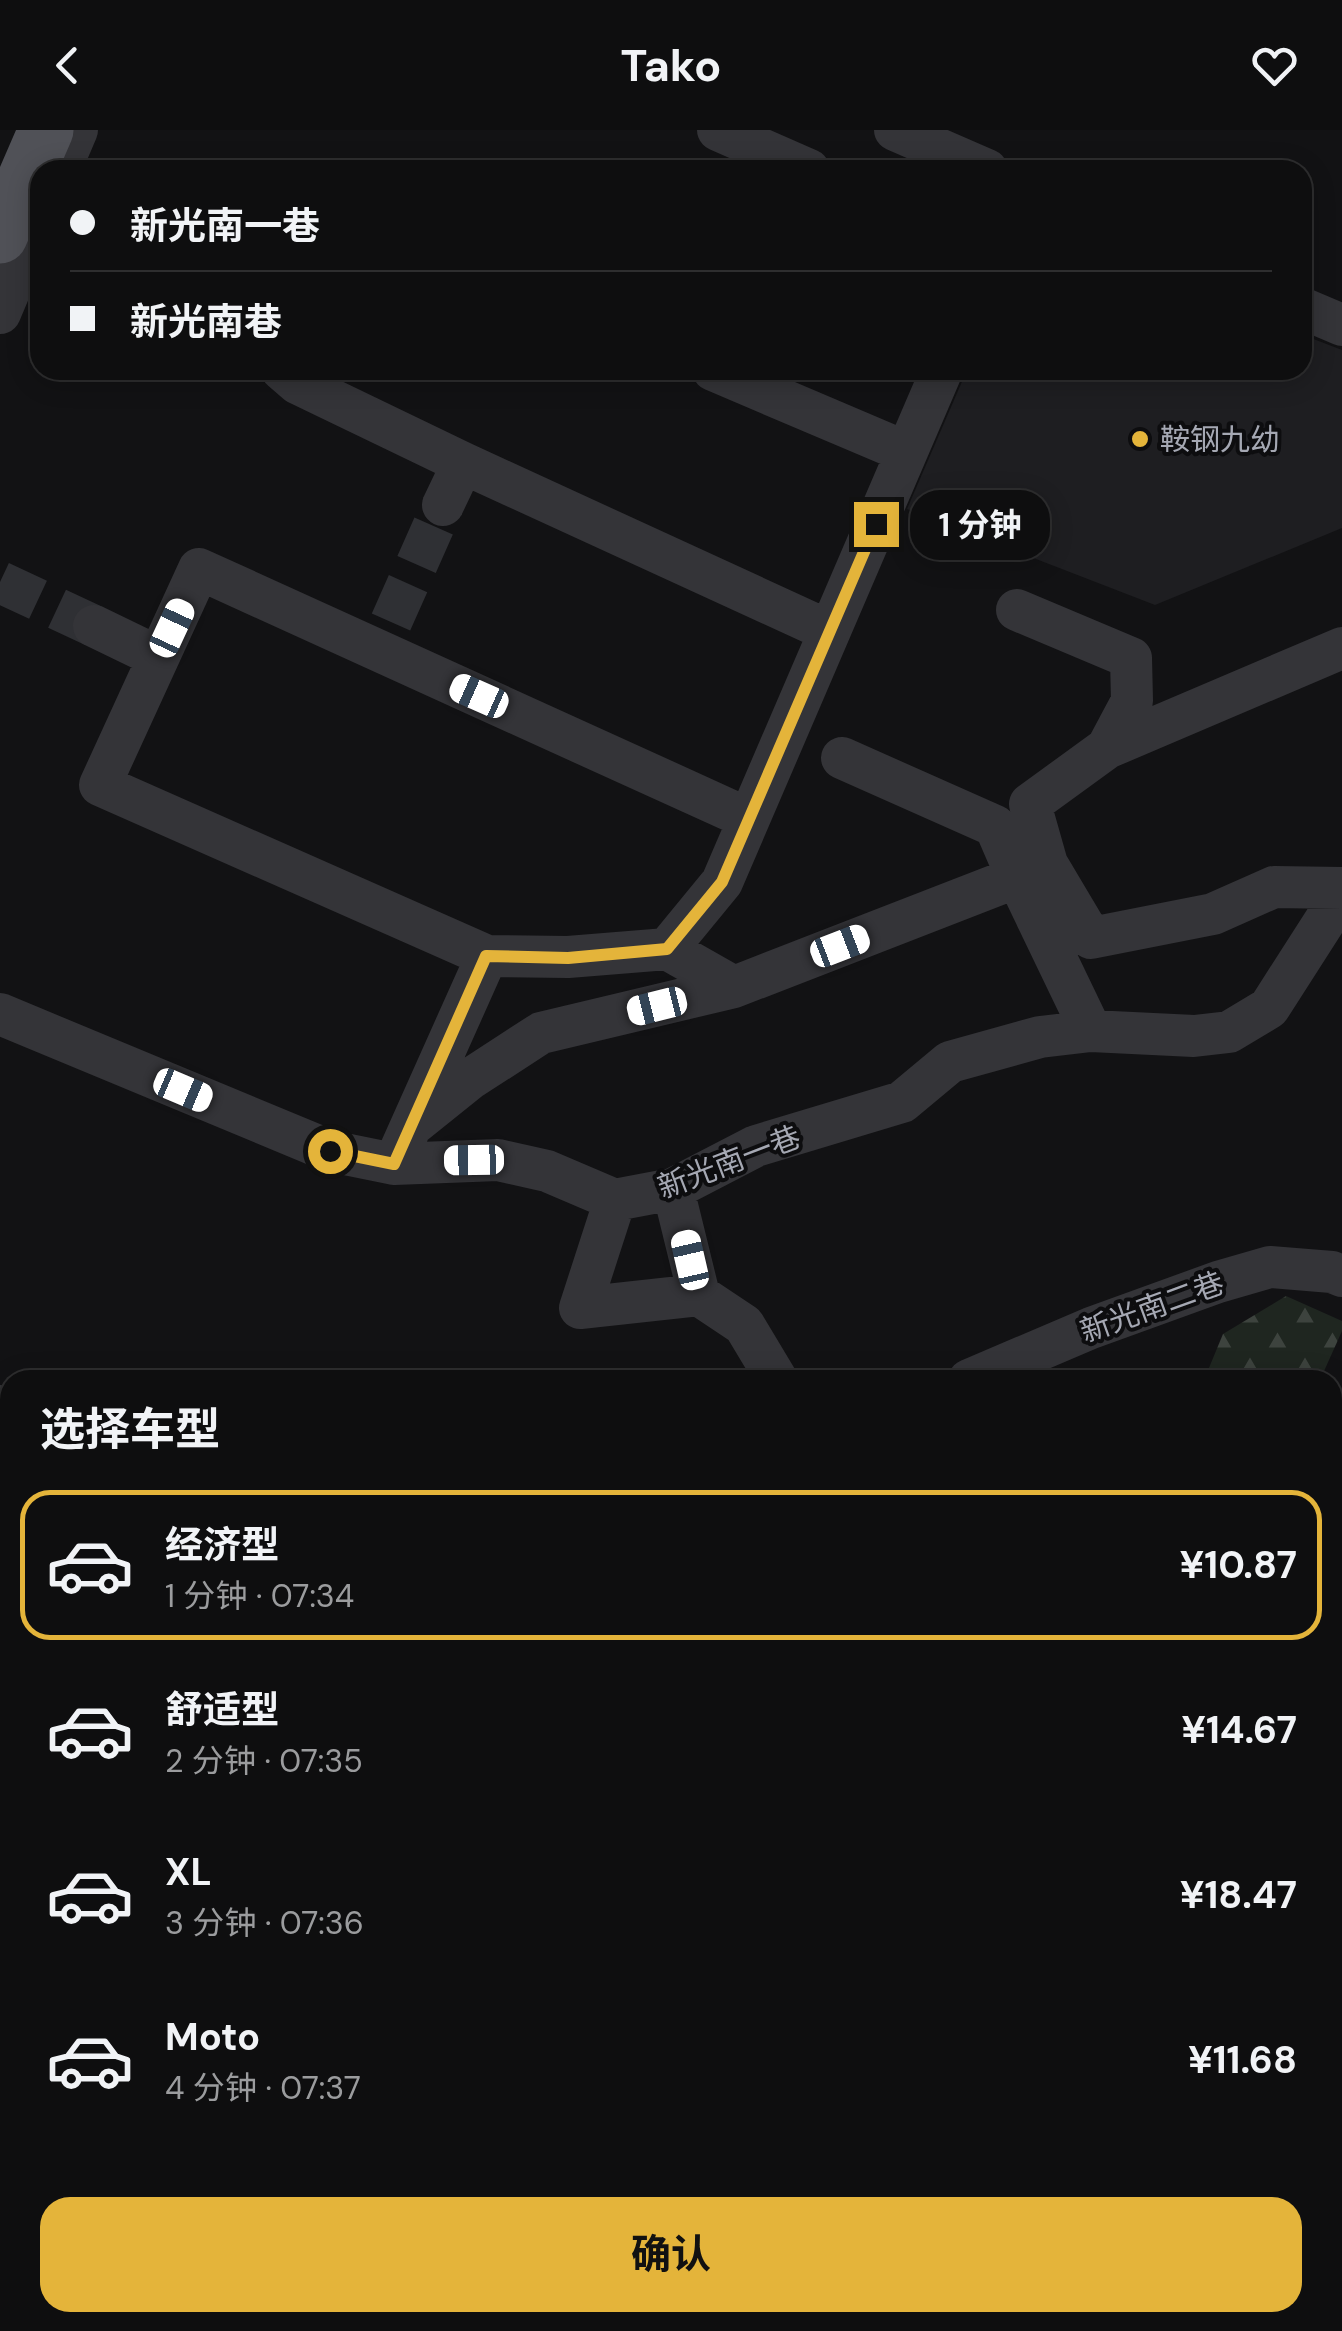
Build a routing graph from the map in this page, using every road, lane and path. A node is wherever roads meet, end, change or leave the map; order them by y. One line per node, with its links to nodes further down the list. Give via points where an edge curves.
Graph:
1 (46, 130): 5 (main road)
2 (78, 130): 6 (street)
3 (718, 130): 7 (street)
4 (901, 131): 8 (street)
5 (44, 160)
6 (60, 160)
7 (786, 160)
8 (964, 160)
9 (30, 204): 11 (main road)
10 (30, 224): 13 (street)
11 (0, 236)
12 (1312, 312): 14 (street)
13 (0, 313)
14 (1342, 325)
15 (294, 380): 19 (street)
16 (737, 380): 18 (street)
17 (938, 380): 18 (street)
18 (906, 452): 23 (street)
19 (463, 463): 20 (street); 23 (street)
20 (443, 505)
21 (1017, 610): 26 (street, via 1131,658 1132,702)
22 (94, 626): 25 (street)
23 (829, 631): 28 (street)
24 (1342, 648): 26 (street)
25 (158, 657): 28 (street, via 199,569 385,636); 32 (street, via 100,784)
26 (1107, 748): 30 (street, via 1030,804 1047,864 1091,938 1213,914 1274,887)
27 (842, 758): 29 (street, via 995,826)
28 (748, 819): 31 (street, via 722,882)
29 (1017, 877): 33 (street); 35 (street)
30 (1342, 891): 35 (street, 新光南一巷, via 1269,1008 1229,1032)
31 (667, 949): 32 (street, via 568,958); 33 (street)
32 (486, 956): 36 (street)
33 (734, 987): 36 (street, via 542,1033 470,1079)
34 (0, 1014): 36 (street, 新光南一巷, via 330,1151)
35 (1091, 1031): 37 (street, 新光南一巷, via 1040,1037 950,1062 902,1102 756,1146)
36 (402, 1146): 38 (street, 新光南一巷, via 546,1171)
37 (673, 1189): 38 (street, 新光南一巷); 40 (street)
38 (616, 1200): 40 (street, via 580,1308)
39 (1342, 1276): 42 (street, 新光南二巷, via 1270,1267 1091,1328)
40 (699, 1295): 41 (street, via 744,1325)
41 (772, 1370)
42 (992, 1370)

